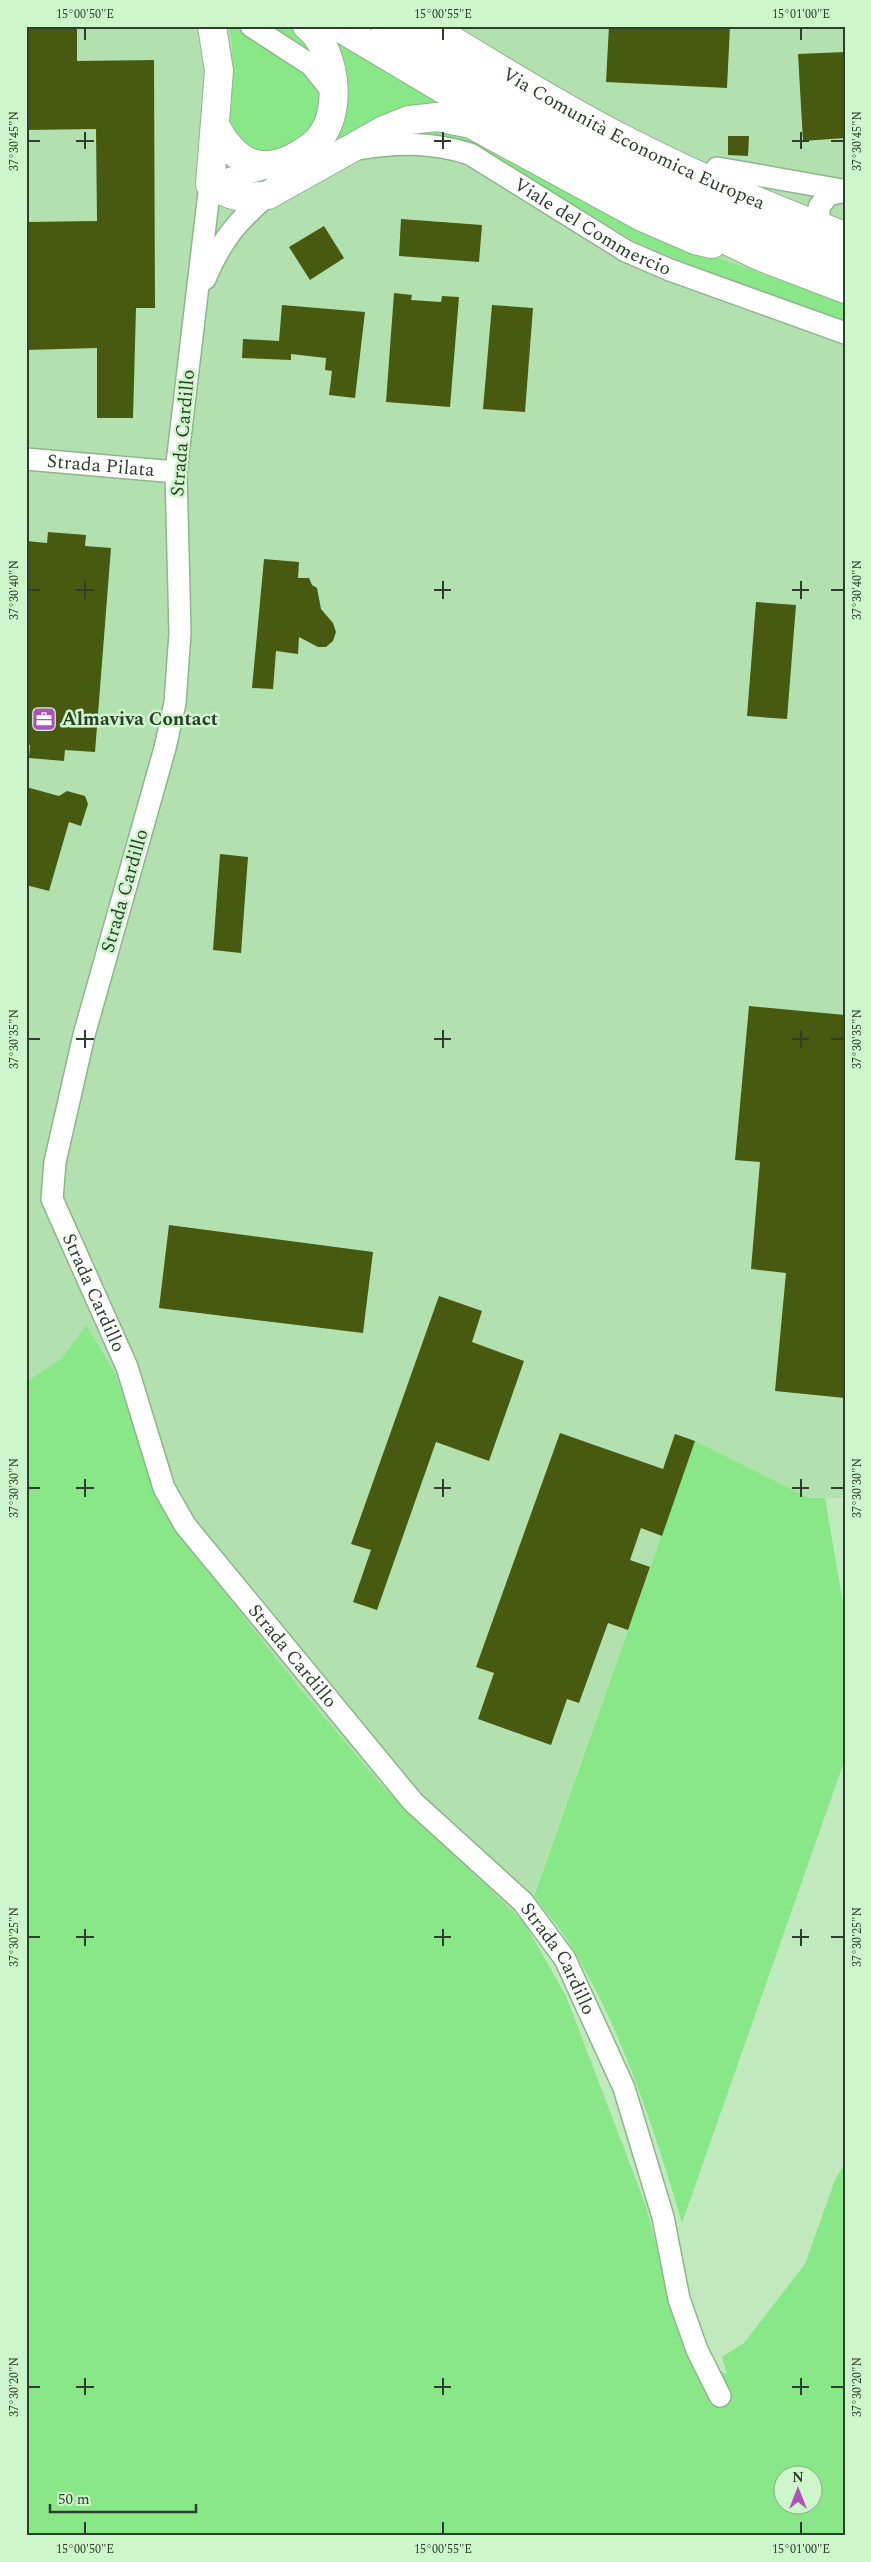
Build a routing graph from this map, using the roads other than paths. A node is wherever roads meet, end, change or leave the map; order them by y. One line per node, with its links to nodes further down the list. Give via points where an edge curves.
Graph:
1 (212, 26): 8 (main road, Strada Cardillo, via 218,71)
2 (251, 26): 7 (street, via 311,65)
3 (307, 26): 7 (main road, via 327,53)
4 (337, 26): 17 (main road, via 525,138)
5 (385, 26): 18 (main road, via 492,92 606,155 703,205)
6 (429, 26): 11 (main road, Via Comunità Economica Europea, via 619,137)
7 (333, 92): 10 (main road, via 329,122 316,142 289,160)
8 (215, 125): 10 (main road, via 230,150 259,166); 12 (main road, Strada Cardillo)
9 (340, 152): 14 (main road); 17 (main road, via 409,120 455,119 471,124 642,216 696,240); 21 (street, Viale del Commercio, via 424,144 470,154 626,250 670,270)
10 (273, 166): 12 (street)
11 (713, 182): 13 (street, via 717,168); 15 (main road, Via Comunità Economica Europea)
12 (210, 184): 14 (main road, via 229,196); 20 (street, Strada Cardillo)
13 (843, 191): 15 (street, via 828,195 819,207)
14 (268, 195): 20 (street, via 242,216 222,242)
15 (819, 227): 16 (main road, Via Comunità Economica Europea)
16 (845, 236)
17 (759, 256): 19 (main road)
18 (845, 264)
19 (845, 289)
20 (196, 303): 23 (street, Strada Cardillo)
21 (845, 333)
22 (26, 459): 23 (street, Strada Pilata)
23 (176, 472): 24 (street, Strada Cardillo, via 180,634 175,703 84,1034 55,1162 52,1199 127,1367 164,1488 184,1525 413,1802 523,1902 565,1959 624,2088 663,2217 679,2299 697,2350)
24 (720, 2396)

